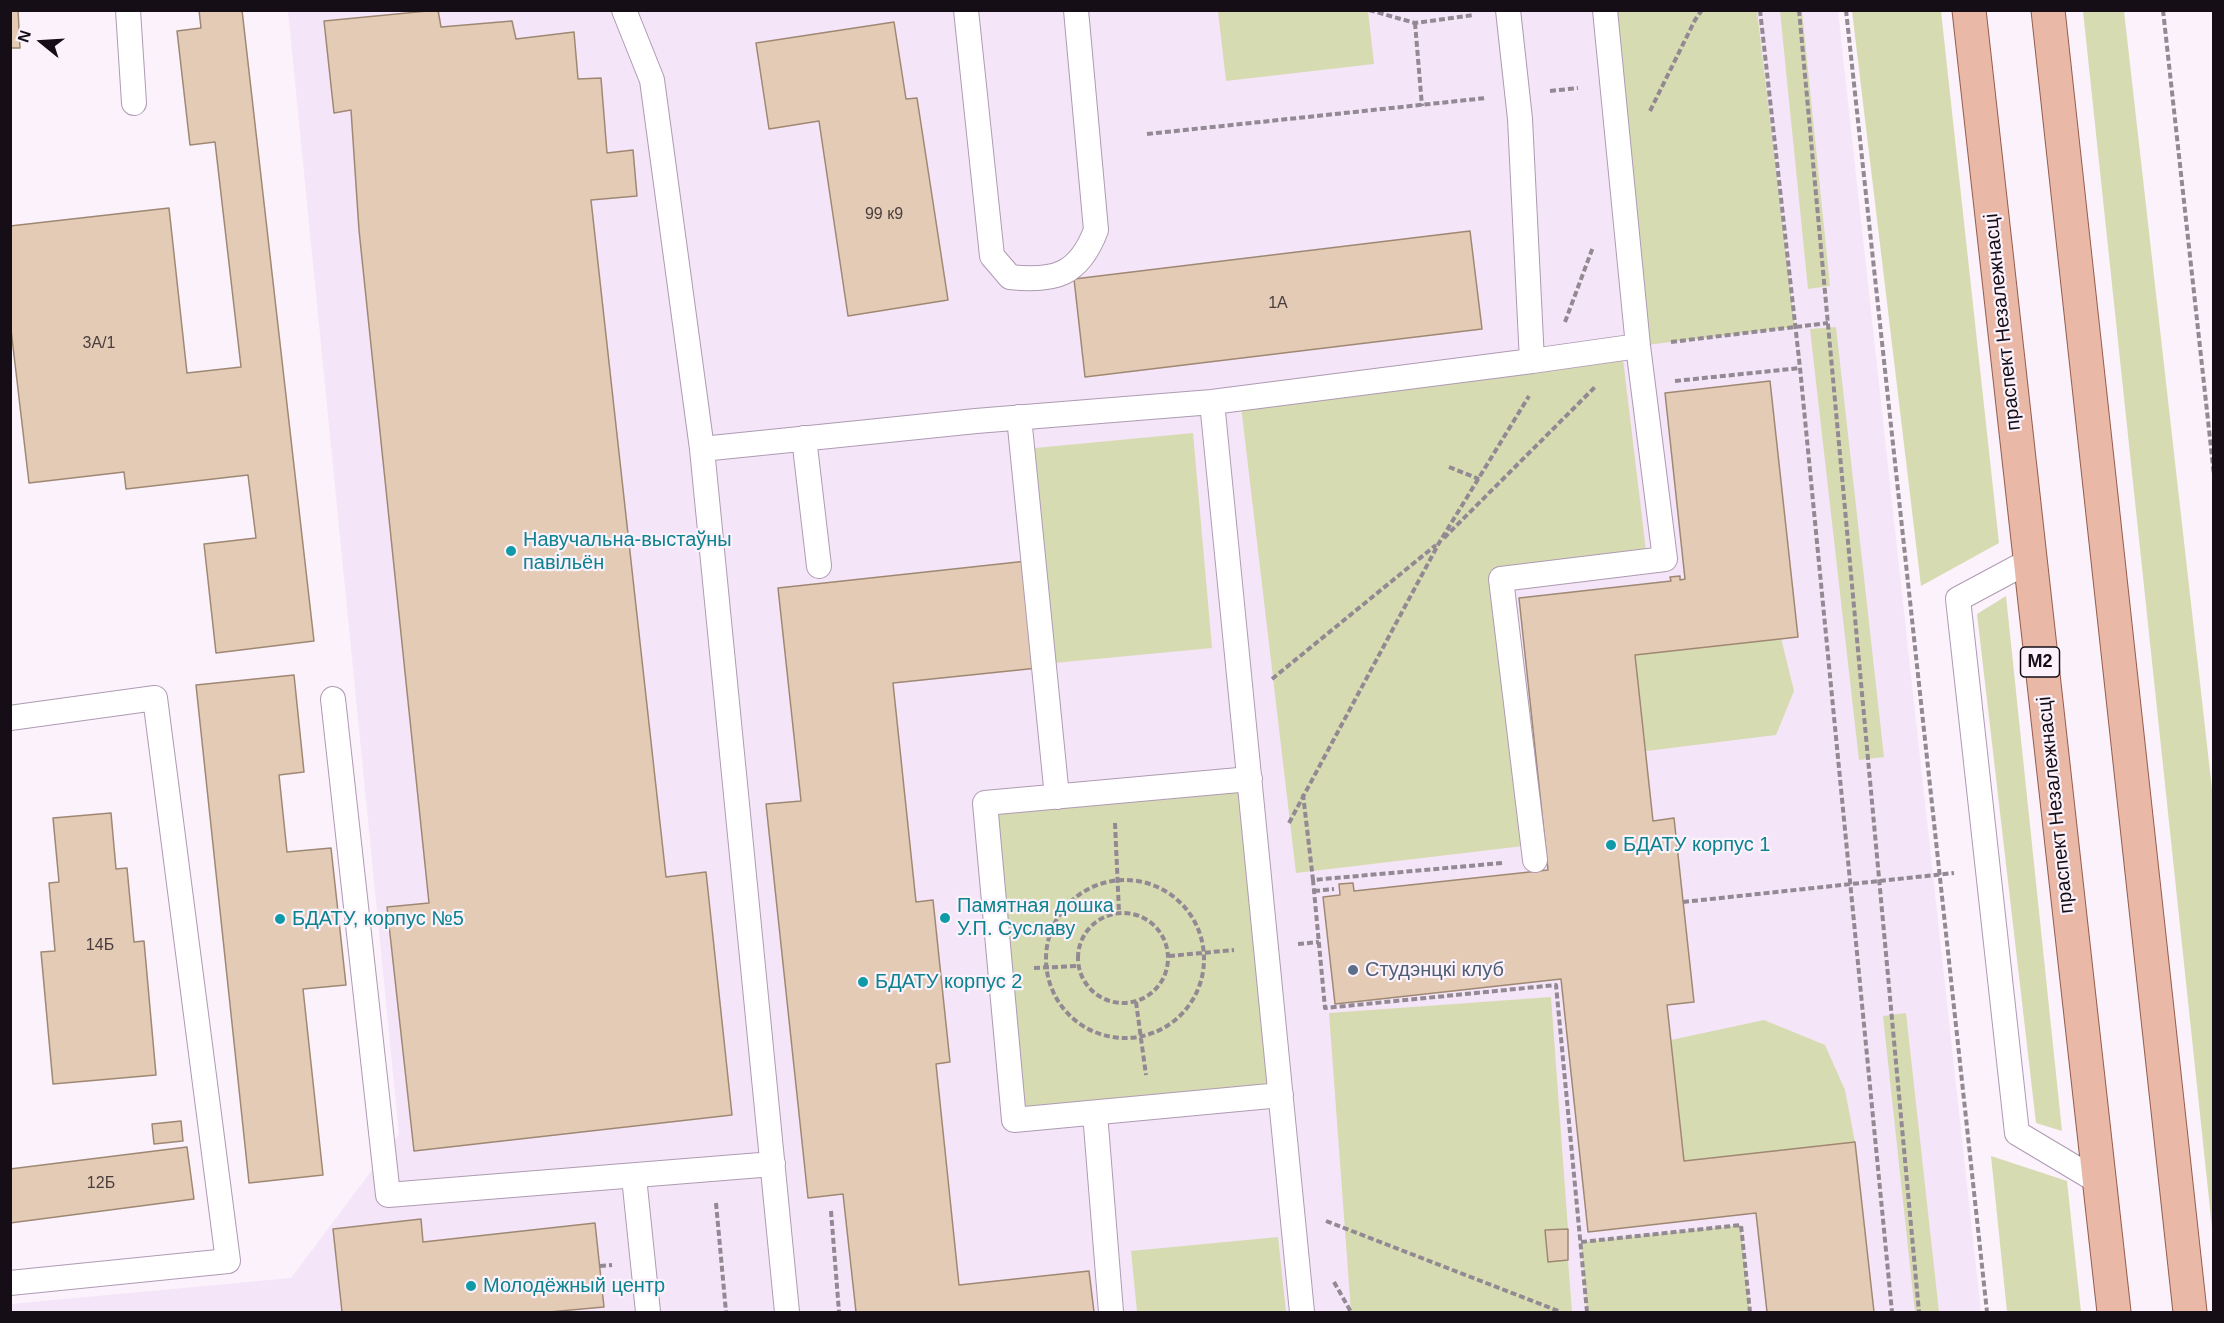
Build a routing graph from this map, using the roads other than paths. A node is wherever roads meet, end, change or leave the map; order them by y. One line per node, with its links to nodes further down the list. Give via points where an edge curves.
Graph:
1 (128, 10): 9 (lane)
2 (624, 10): 15 (lane, via 652,80)
3 (966, 10): 4 (lane, via 992,256 1010,277 1042,280 1065,271 1088,252 1096,230)
4 (1076, 10)
5 (1605, 10): 10 (lane)
6 (1969, 10): 16 (main road, праспект Незалежнасці / М2)
7 (2048, 10): 34 (main road)
8 (1509, 14): 11 (lane)
9 (134, 103)
10 (1638, 346): 11 (lane); 22 (lane, via 1665,559 1501,579)
11 (1542, 359): 12 (lane)
12 (1212, 402): 13 (lane); 20 (lane)
13 (1019, 417): 14 (lane); 21 (lane)
14 (804, 438): 15 (lane); 17 (lane)
15 (702, 449): 25 (lane)
16 (2029, 561): 27 (main road, праспект Незалежнасці / М2); 27 (lane, via 1958,599 2017,1133)
17 (819, 566)
18 (333, 699): 26 (lane, via 388,1195)
19 (10, 718): 28 (lane, via 155,698 228,1261)
20 (1250, 779): 21 (lane); 23 (lane)
21 (1057, 797): 24 (lane, via 986,803 1014,1120)
22 (1535, 860)
23 (1281, 1095): 24 (lane); 32 (lane)
24 (1095, 1113): 31 (lane)
25 (772, 1164): 26 (lane); 30 (lane)
26 (634, 1177): 29 (lane)
27 (2099, 1182): 33 (main road, праспект Незалежнасці / М2)
28 (10, 1283)
29 (648, 1312)
30 (787, 1312)
31 (1111, 1312)
32 (1302, 1312)
33 (2114, 1312)
34 (2190, 1312)

